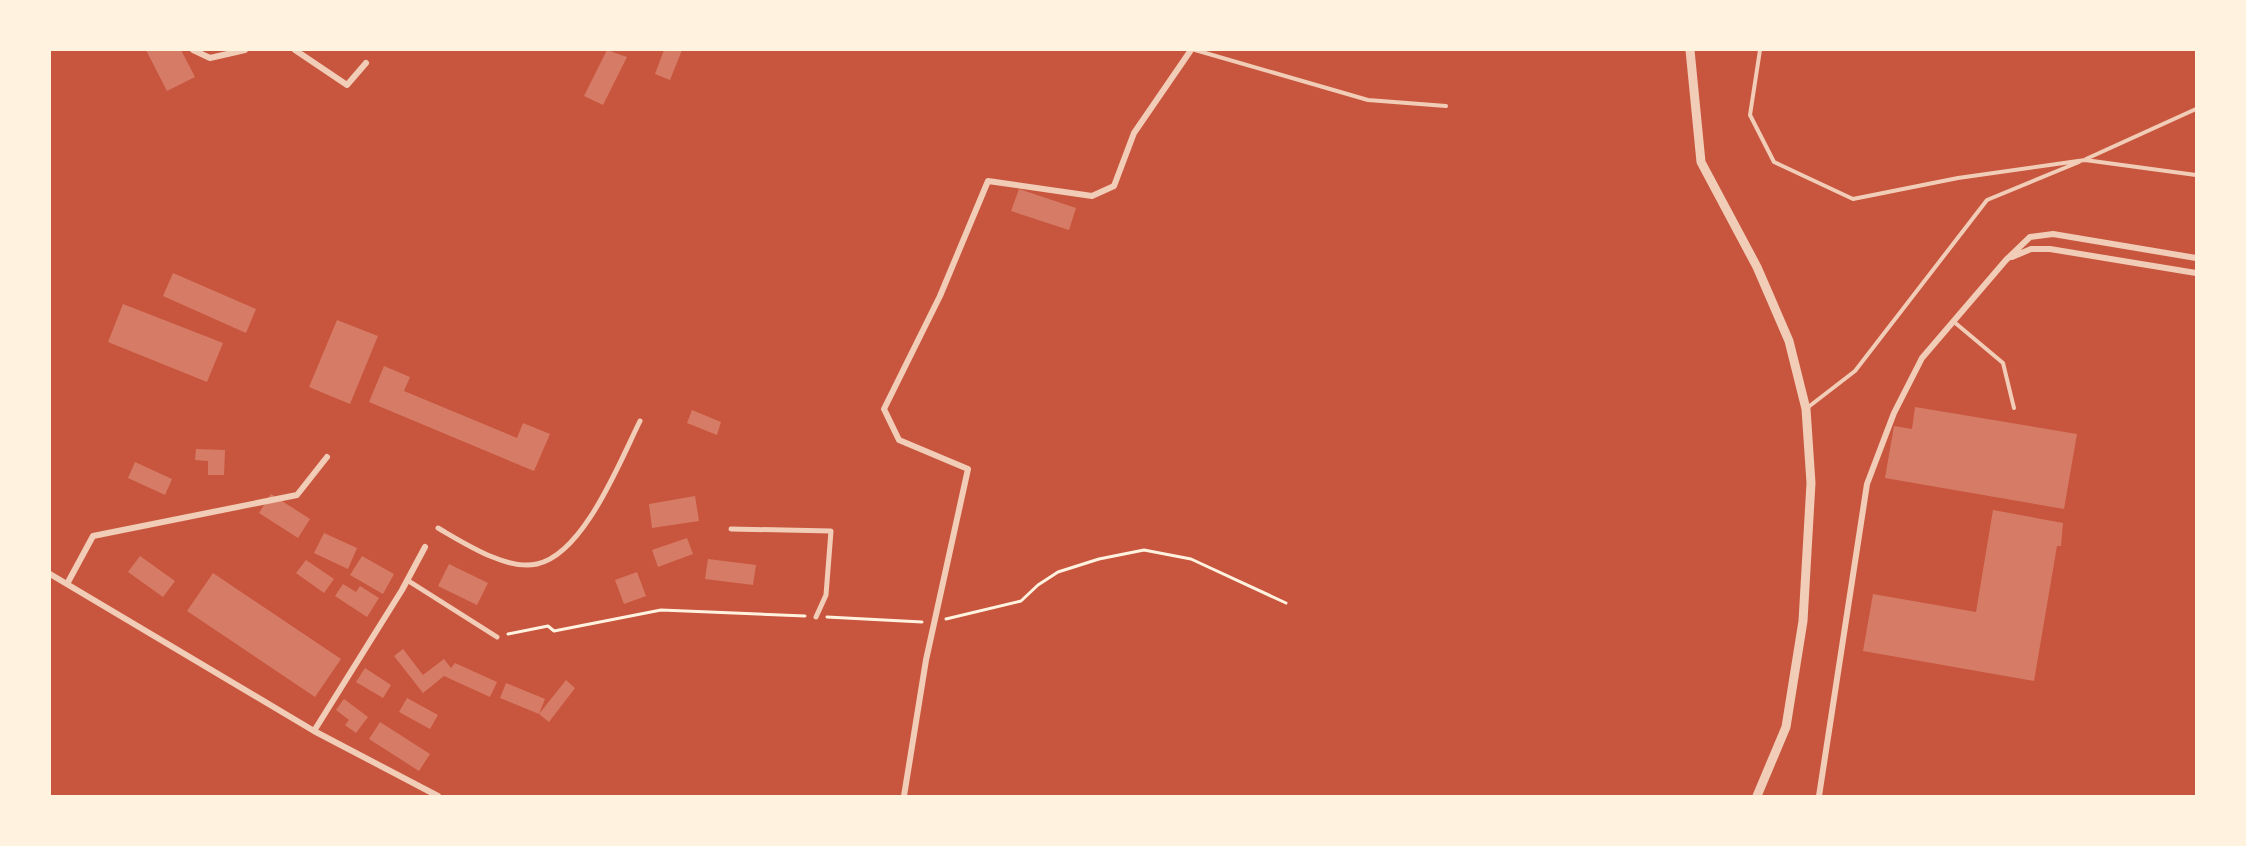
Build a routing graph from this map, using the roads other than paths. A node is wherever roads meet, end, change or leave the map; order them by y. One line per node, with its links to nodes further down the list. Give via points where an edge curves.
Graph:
1 (193, 50): 2 (street, via 210,58)
2 (245, 50)
3 (295, 50): 7 (street, via 347,85)
4 (1193, 50): 8 (lane, via 1368,100); 30 (street, via 1134,133 1114,186 1092,196 988,181 940,296 884,409 899,440 968,469 934,622)
5 (1690, 50): 17 (street, via 1701,162 1757,267 1785,331)
6 (1760, 50): 10 (lane, via 1750,115 1774,162 1853,199 1958,178)
7 (366, 63)
8 (1446, 106)
9 (2196, 109): 10 (lane)
10 (2085, 160): 11 (lane); 17 (lane, via 1987,200 1855,371)
11 (2196, 175)
12 (2196, 258): 13 (street, via 2053,234 2030,237)
13 (2006, 260): 14 (street, via 2031,249 2050,249); 15 (street)
14 (2196, 273)
15 (1952, 321): 16 (lane, via 2003,363); 32 (street, via 1922,358 1909,382 1868,484)
16 (2014, 408)
17 (1806, 409): 31 (street, via 1810,483 1803,621 1786,727)
18 (640, 421): 20 (street, via 587,524 573,542 537,564 507,562)
19 (327, 457): 25 (street, via 297,495 93,536)
20 (438, 528)
21 (730, 529): 26 (street, via 831,531 826,595)
22 (424, 547): 24 (street)
23 (50, 574): 25 (street)
24 (407, 580): 27 (street); 28 (street)
25 (67, 584): 28 (street)
26 (816, 617)
27 (497, 637)
28 (314, 731): 29 (street)
29 (438, 796)
30 (904, 796)
31 (1757, 796)
32 (1819, 796)

